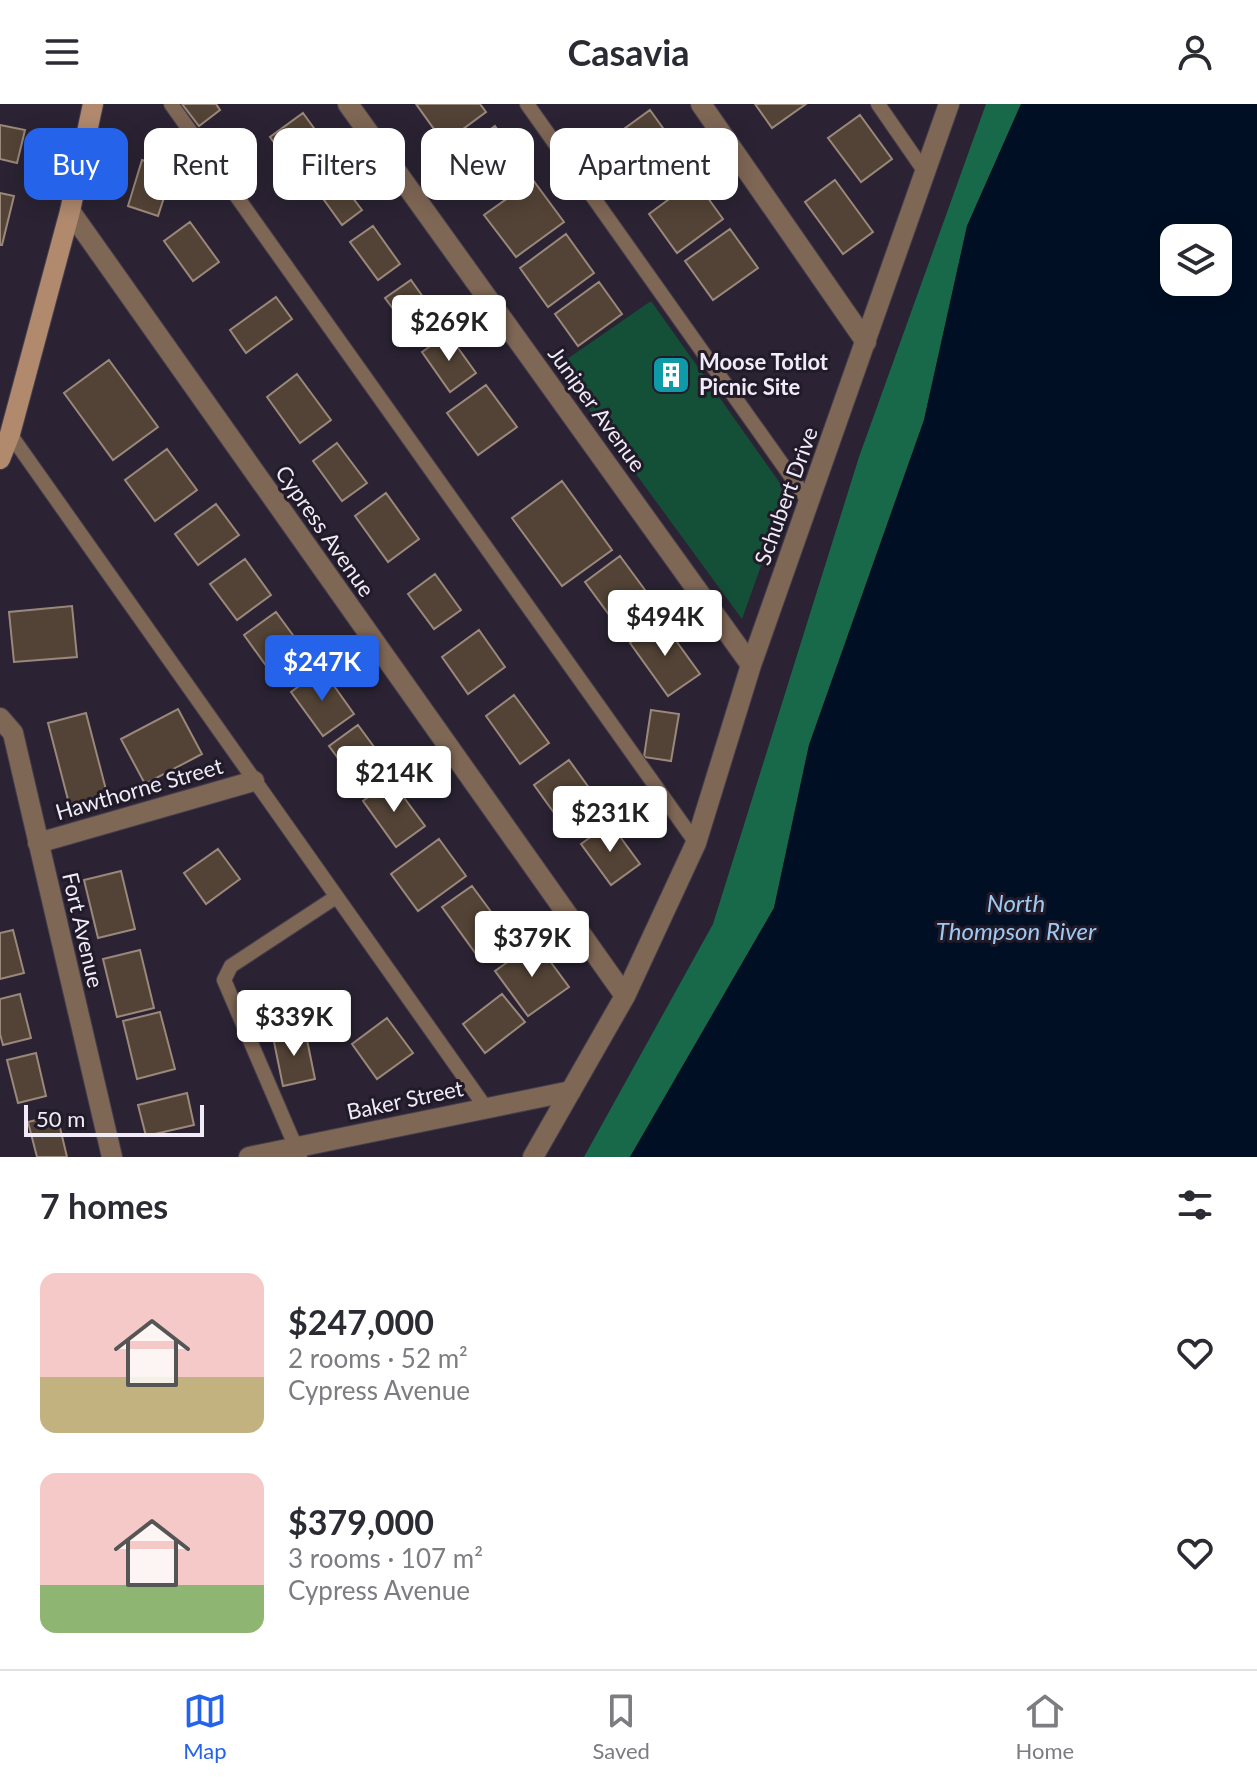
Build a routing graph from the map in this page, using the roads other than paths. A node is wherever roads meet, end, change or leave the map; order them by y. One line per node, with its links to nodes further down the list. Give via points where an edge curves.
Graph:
1 (93, 104): 9 (main road)
2 (171, 104): 19 (lane)
3 (348, 104): 14 (street, Juniper Avenue)
4 (527, 104): 13 (lane)
5 (701, 104): 10 (street)
6 (878, 104): 8 (lane)
7 (949, 104): 8 (street, Schubert Drive)
8 (925, 172): 10 (street, Schubert Drive)
9 (70, 211): 11 (main road); 21 (street, Cypress Avenue)
10 (866, 342): 13 (street, Schubert Drive)
11 (10, 434): 12 (main road); 17 (lane)
12 (0, 459)
13 (809, 502): 14 (street, Schubert Drive)
14 (751, 665): 19 (street, Schubert Drive)
15 (0, 718): 16 (street, Fort Avenue, via 13,733)
16 (8, 751): 18 (street, Fort Avenue)
17 (254, 781): 18 (street, Hawthorne Street); 20 (lane)
18 (38, 843): 25 (street, Fort Avenue)
19 (696, 843): 21 (street, Schubert Drive)
20 (336, 897): 23 (lane); 24 (lane, via 231,966 224,980)
21 (625, 996): 22 (street, Schubert Drive)
22 (571, 1091): 23 (street, Baker Street); 27 (street, Schubert Drive)
23 (486, 1108): 24 (street, Baker Street)
24 (298, 1152): 26 (street, Baker Street)
25 (112, 1157)
26 (249, 1157)
27 (533, 1157)

